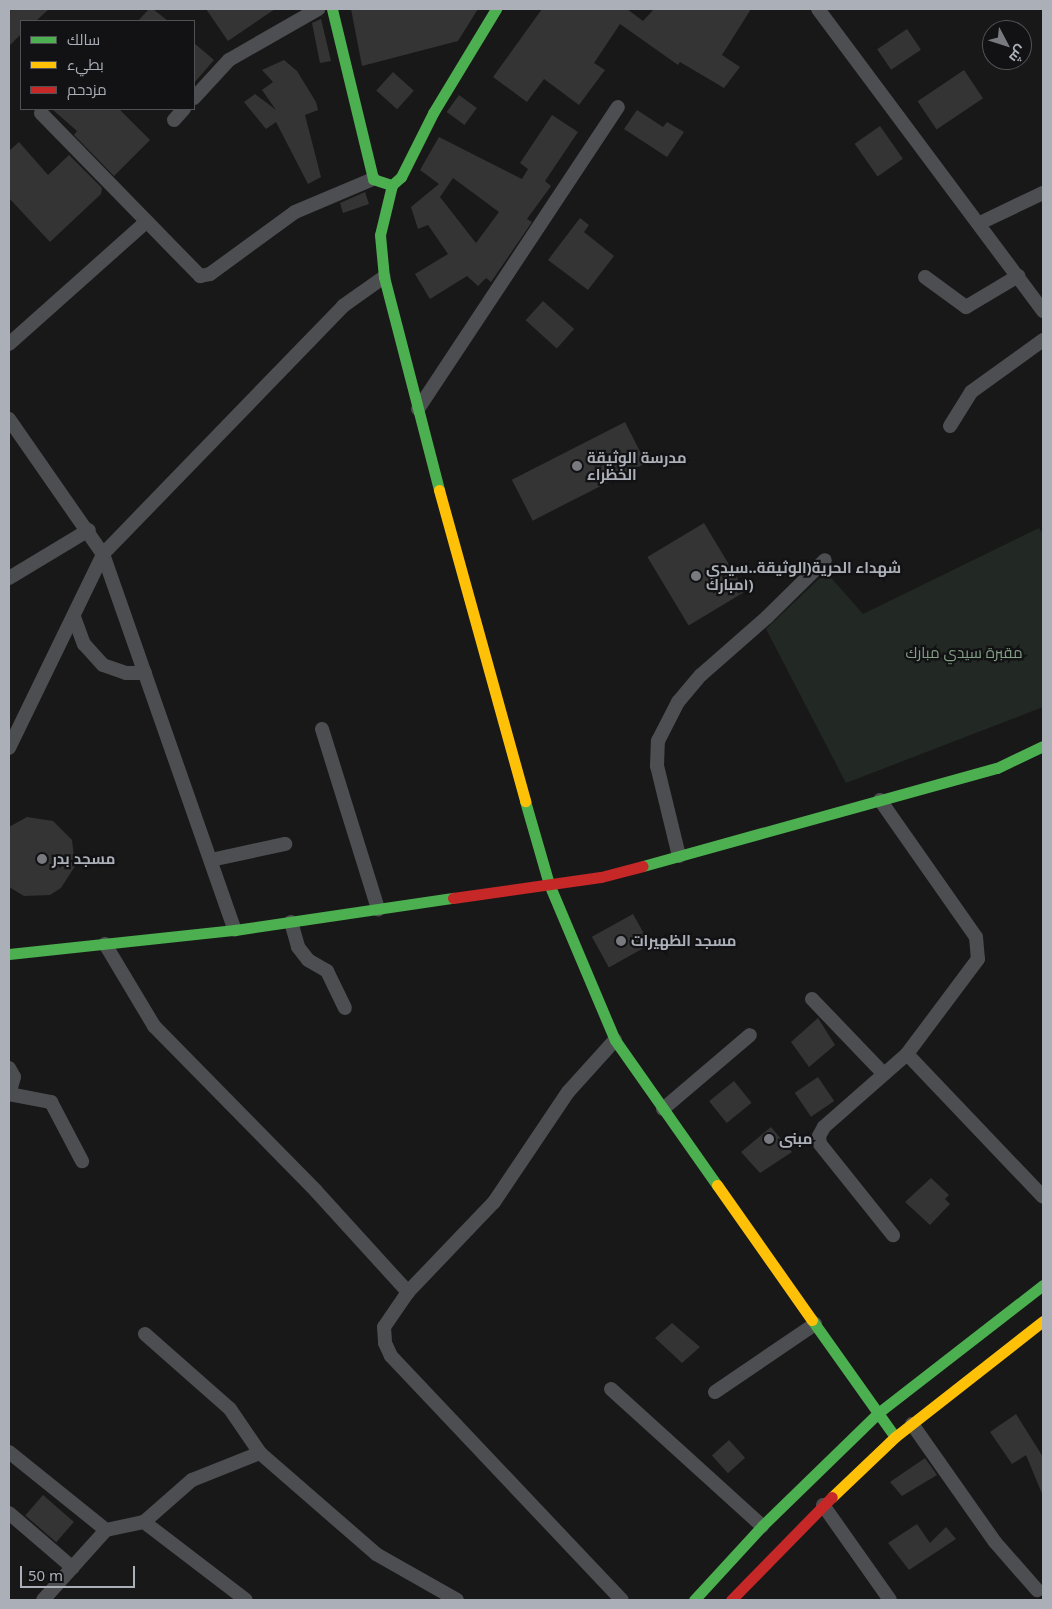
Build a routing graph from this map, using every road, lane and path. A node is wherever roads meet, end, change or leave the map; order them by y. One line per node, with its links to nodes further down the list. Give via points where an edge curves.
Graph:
1 (318, 9): 5 (street, via 229,60)
2 (332, 9): 10 (street)
3 (496, 9): 11 (street, via 433,113 401,177)
4 (818, 9): 14 (street)
5 (195, 97)
6 (618, 107): 21 (street)
7 (183, 110): 9 (street)
8 (41, 113): 13 (street)
9 (174, 120)
10 (373, 180): 11 (street); 13 (street, via 295,212 210,274 200,276)
11 (392, 185): 16 (street, via 380,235)
12 (1043, 193): 14 (street)
13 (146, 222): 20 (street)
14 (980, 223): 15 (street)
15 (1018, 276): 17 (street, via 966,307); 18 (street)
16 (384, 277): 21 (street); 25 (street, via 343,306)
17 (925, 277)
18 (1043, 311)
19 (1043, 340): 23 (street, via 970,392)
20 (9, 344)
21 (418, 409): 37 (street, via 478,639)
22 (9, 419): 24 (street)
23 (950, 426)
24 (89, 530): 25 (street); 27 (street)
25 (103, 554): 28 (street); 29 (street)
26 (825, 560): 35 (street, via 767,617 700,675 678,702 658,741 657,766)
27 (9, 578)
28 (74, 617): 29 (street, via 84,644 104,665 126,673); 32 (street)
29 (145, 673): 36 (street)
30 (322, 729): 38 (street)
31 (1043, 746): 33 (street, via 996,768)
32 (9, 748)
33 (880, 800): 35 (street); 47 (street, via 976,937 978,959)
34 (285, 844): 36 (street)
35 (679, 856): 37 (street, via 601,877)
36 (211, 860): 40 (street)
37 (549, 884): 38 (street); 46 (street)
38 (378, 909): 39 (street)
39 (291, 922): 40 (street); 44 (street, via 298,947 308,960 327,971)
40 (235, 930): 41 (street)
41 (105, 944): 42 (street); 56 (street, via 154,1026 316,1191)
42 (10, 951)
43 (812, 999): 49 (street)
44 (346, 1008)
45 (750, 1035): 51 (street)
46 (615, 1040): 51 (street); 56 (street, via 568,1092 494,1202)
47 (907, 1054): 49 (street); 53 (street)
48 (9, 1068): 50 (street, via 14,1077)
49 (884, 1074): 54 (street, via 824,1127 820,1144)
50 (9, 1094): 52 (street, via 52,1102)
51 (663, 1109): 58 (street)
52 (82, 1161)
53 (1043, 1197)
54 (893, 1235)
55 (1043, 1285): 62 (street)
56 (408, 1292): 77 (street, via 384,1327 385,1343 391,1356)
57 (1043, 1321): 63 (street)
58 (815, 1324): 61 (street); 62 (street)
59 (145, 1334): 66 (street, via 230,1409)
60 (611, 1389): 70 (street)
61 (715, 1392)
62 (878, 1413): 64 (street); 70 (street)
63 (912, 1424): 64 (street); 73 (street, via 996,1542)
64 (895, 1438): 67 (street)
65 (9, 1452): 71 (street)
66 (260, 1453): 69 (street, via 192,1480); 76 (street, via 376,1554)
67 (823, 1505): 79 (street); 80 (street)
68 (9, 1513): 72 (street)
69 (144, 1522): 71 (street); 75 (street)
70 (762, 1526): 78 (street)
71 (106, 1530): 72 (street)
72 (73, 1568): 74 (street)
73 (1037, 1590)
74 (43, 1600)
75 (246, 1600)
76 (457, 1600)
77 (622, 1600)
78 (694, 1600)
79 (731, 1600)
80 (890, 1600)

